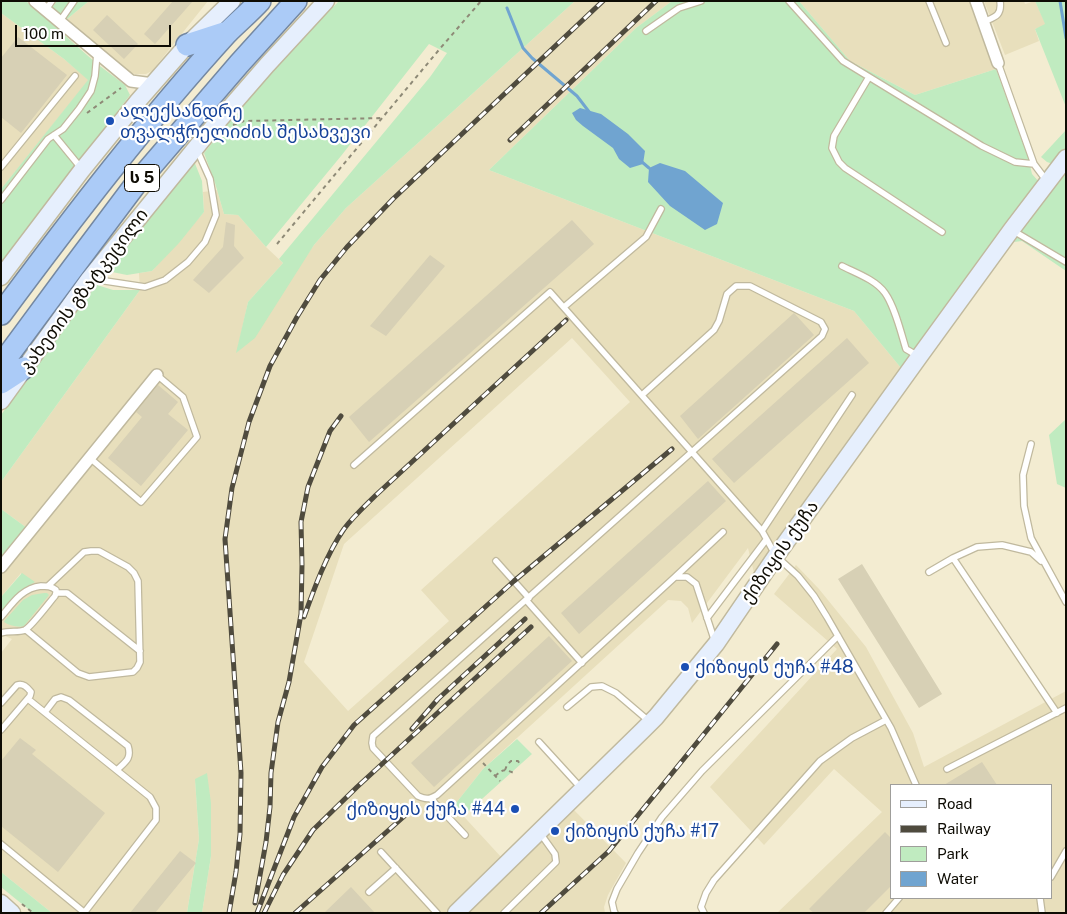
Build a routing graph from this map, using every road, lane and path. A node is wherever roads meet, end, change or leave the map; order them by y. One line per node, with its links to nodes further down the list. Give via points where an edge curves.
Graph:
1 (35, 1): 13 (street)
2 (74, 1): 14 (lane)
3 (232, 1): 19 (street)
4 (260, 1): 16 (highway, ს 5)
5 (296, 1): 49 (highway, კახეთის გზატკეცილი / ს 5, via 135,185)
6 (326, 1): 31 (street, კახეთის გზატკეცილი)
7 (481, 1): 28 (path)
8 (701, 1): 17 (lane, via 679,8)
9 (789, 1): 23 (lane, via 843,61)
10 (929, 1): 18 (lane)
11 (976, 1): 15 (street)
12 (1000, 1): 15 (lane, via 998,16)
13 (49, 6): 14 (street)
14 (60, 21): 20 (street)
15 (983, 22): 21 (street)
16 (229, 31): 19 (highway); 47 (highway, ს 5, via 110,171)
17 (646, 31)
18 (946, 43)
19 (188, 45): 25 (street)
20 (97, 52): 24 (street); 27 (lane, via 91,91)
21 (998, 63): 33 (lane)
22 (75, 76): 34 (lane)
23 (869, 77): 33 (lane, via 982,146 1015,162); 40 (lane, via 834,136 832,148 845,168)
24 (131, 80): 25 (street); 26 (street); 27 (path, via 80,118)
25 (153, 84): 26 (street)
26 (138, 101): 35 (street)
27 (72, 117): 30 (lane)
28 (383, 118): 29 (path, via 244,121); 41 (path)
29 (231, 126)
30 (54, 135): 35 (lane); 37 (lane)
31 (196, 148): 45 (street, კახეთის გზატკეცილი); 45 (lane, via 210,179 216,215 204,242 188,262 166,280 144,286)
32 (1066, 158): 36 (street, ქიზიყის ქუჩა)
33 (1034, 164): 36 (lane)
34 (1, 167)
35 (82, 170): 44 (street)
36 (1048, 182): 39 (street, ქიზიყის ქუჩა)
37 (1, 200)
38 (661, 209): 46 (lane, via 646,237)
39 (1012, 229): 42 (lane); 48 (street, ქიზიყის ქუჩა)
40 (942, 232)
41 (277, 244)
42 (1066, 262)
43 (842, 266): 48 (lane, via 869,279 885,293 896,315 906,349)
44 (1, 277)
45 (89, 279): 50 (street, კახეთის გზატკეცილი)
46 (564, 307): 53 (lane); 59 (lane, via 550,292)
47 (1, 314)
48 (920, 357): 63 (street, ქიზიყის ქუჩა)
49 (1, 365)
50 (24, 368): 52 (highway); 55 (street, კახეთის გზატკეცილი)
51 (157, 375): 58 (street); 58 (lane, via 183,397 197,438 141,502)
52 (1, 383)
53 (642, 395): 57 (lane); 57 (lane, via 714,330 728,294 736,286 750,286 821,322 825,328 822,336)
54 (852, 395): 60 (lane)
55 (1, 401)
56 (1031, 444): 66 (lane, via 1023,475 1024,506 1031,538)
57 (692, 452): 60 (lane); 72 (lane)
58 (90, 458): 67 (street)
59 (354, 465)
60 (762, 531): 62 (lane)
61 (724, 532): 69 (lane)
62 (766, 540): 63 (lane); 75 (lane)
63 (776, 556): 78 (lane, via 814,596); 79 (street, ქიზიყის ქუჩა)
64 (953, 558): 66 (lane, via 978,547 1002,545 1031,552); 68 (lane); 87 (lane)
65 (496, 561): 72 (lane)
66 (1046, 565): 73 (lane)
67 (1, 567)
68 (929, 572)
69 (675, 577): 75 (lane, via 686,577 696,584); 81 (lane)
70 (48, 586): 71 (lane); 74 (lane, via 30,588); 80 (lane, via 84,552 99,551 128,567 138,581)
71 (56, 593): 76 (lane); 80 (lane, via 67,593)
72 (527, 599): 81 (lane); 102 (lane, via 374,736 372,743 382,758 418,796)
73 (1066, 602)
74 (1, 617)
75 (707, 618): 79 (lane)
76 (26, 630): 77 (lane); 80 (lane, via 78,673 89,677 133,672 138,668)
77 (1, 634)
78 (838, 636): 88 (lane); 119 (lane, via 702,770 662,817 617,889 612,902)
79 (716, 644): 89 (street, ქიზიყის ქუჩა)
80 (140, 651)
81 (582, 663): 92 (lane)
82 (28, 699): 83 (lane, via 30,692 21,684); 86 (lane); 90 (lane)
83 (1, 703)
84 (567, 708): 89 (lane, via 591,687 602,686)
85 (1066, 708): 87 (lane)
86 (45, 712): 95 (lane); 95 (lane, via 55,698 69,700 128,746 129,758)
87 (1056, 713): 94 (lane)
88 (886, 720): 100 (lane); 120 (lane, via 852,738 820,761 714,880 701,907)
89 (651, 723): 101 (street, ქიზიყის ქუჩა)
90 (1, 730)
91 (539, 742): 101 (lane)
92 (478, 757): 98 (path); 102 (lane)
93 (521, 766): 96 (path, via 515,760 511,761)
94 (947, 769)
95 (117, 770): 115 (lane, via 150,797 156,808 156,820)
96 (506, 770): 97 (path); 98 (path)
97 (514, 773)
98 (495, 776): 99 (path)
99 (500, 781)
100 (916, 784)
101 (583, 790): 103 (street, ქიზიყის ქუჩა)
102 (431, 799): 104 (lane)
103 (540, 832): 117 (street, ქიზიყის ქუჩა); 118 (lane, via 555,854 556,862)
104 (465, 835)
105 (1, 844): 115 (lane)
106 (1066, 851): 109 (lane)
107 (381, 852): 108 (lane)
108 (396, 868): 110 (lane); 116 (lane)
109 (1052, 875)
110 (370, 892)
111 (898, 899): 121 (lane)
112 (1040, 899): 122 (lane)
113 (1, 903): 114 (street)
114 (12, 913)
115 (84, 913)
116 (436, 913)
117 (456, 913)
118 (504, 913)
119 (616, 913)
120 (704, 913)
121 (886, 913)
122 (1042, 913)

